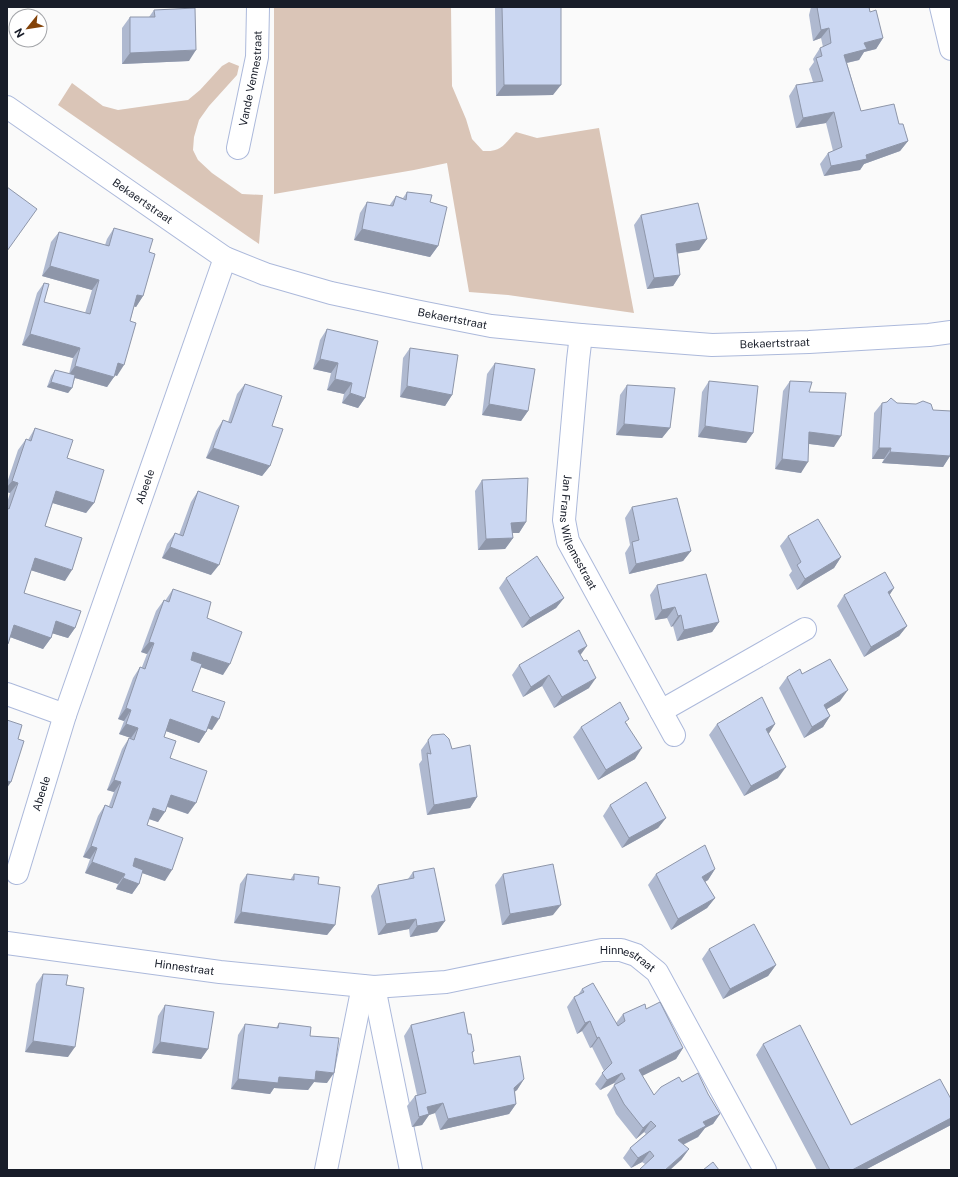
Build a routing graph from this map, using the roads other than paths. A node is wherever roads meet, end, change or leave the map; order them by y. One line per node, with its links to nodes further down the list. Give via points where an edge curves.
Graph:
1 (258, 7): 5 (street, Vande Vennestraat, via 257,57)
2 (941, 7): 3 (street)
3 (951, 49)
4 (7, 107): 6 (street, Bekaertstraat)
5 (238, 148)
6 (225, 258): 8 (street, Bekaertstraat, via 265,274 331,293 492,326); 12 (street, Abeele)
7 (951, 332): 8 (street, Bekaertstraat, via 809,342 712,345)
8 (581, 335): 11 (street, Jan Frans Willemsstraat, via 564,520 568,541)
9 (805, 629): 11 (street)
10 (7, 694): 12 (street)
11 (661, 712): 13 (street, Jan Frans Willemsstraat)
12 (65, 715): 14 (street, Abeele)
13 (674, 735)
14 (17, 873)
15 (7, 943): 16 (street, Hinnestraat, via 220,972)
16 (369, 986): 17 (street); 18 (street); 19 (street, Hinnestraat, via 446,982 602,950 621,950 636,955 657,972)
17 (326, 1170)
18 (412, 1170)
19 (764, 1170)

